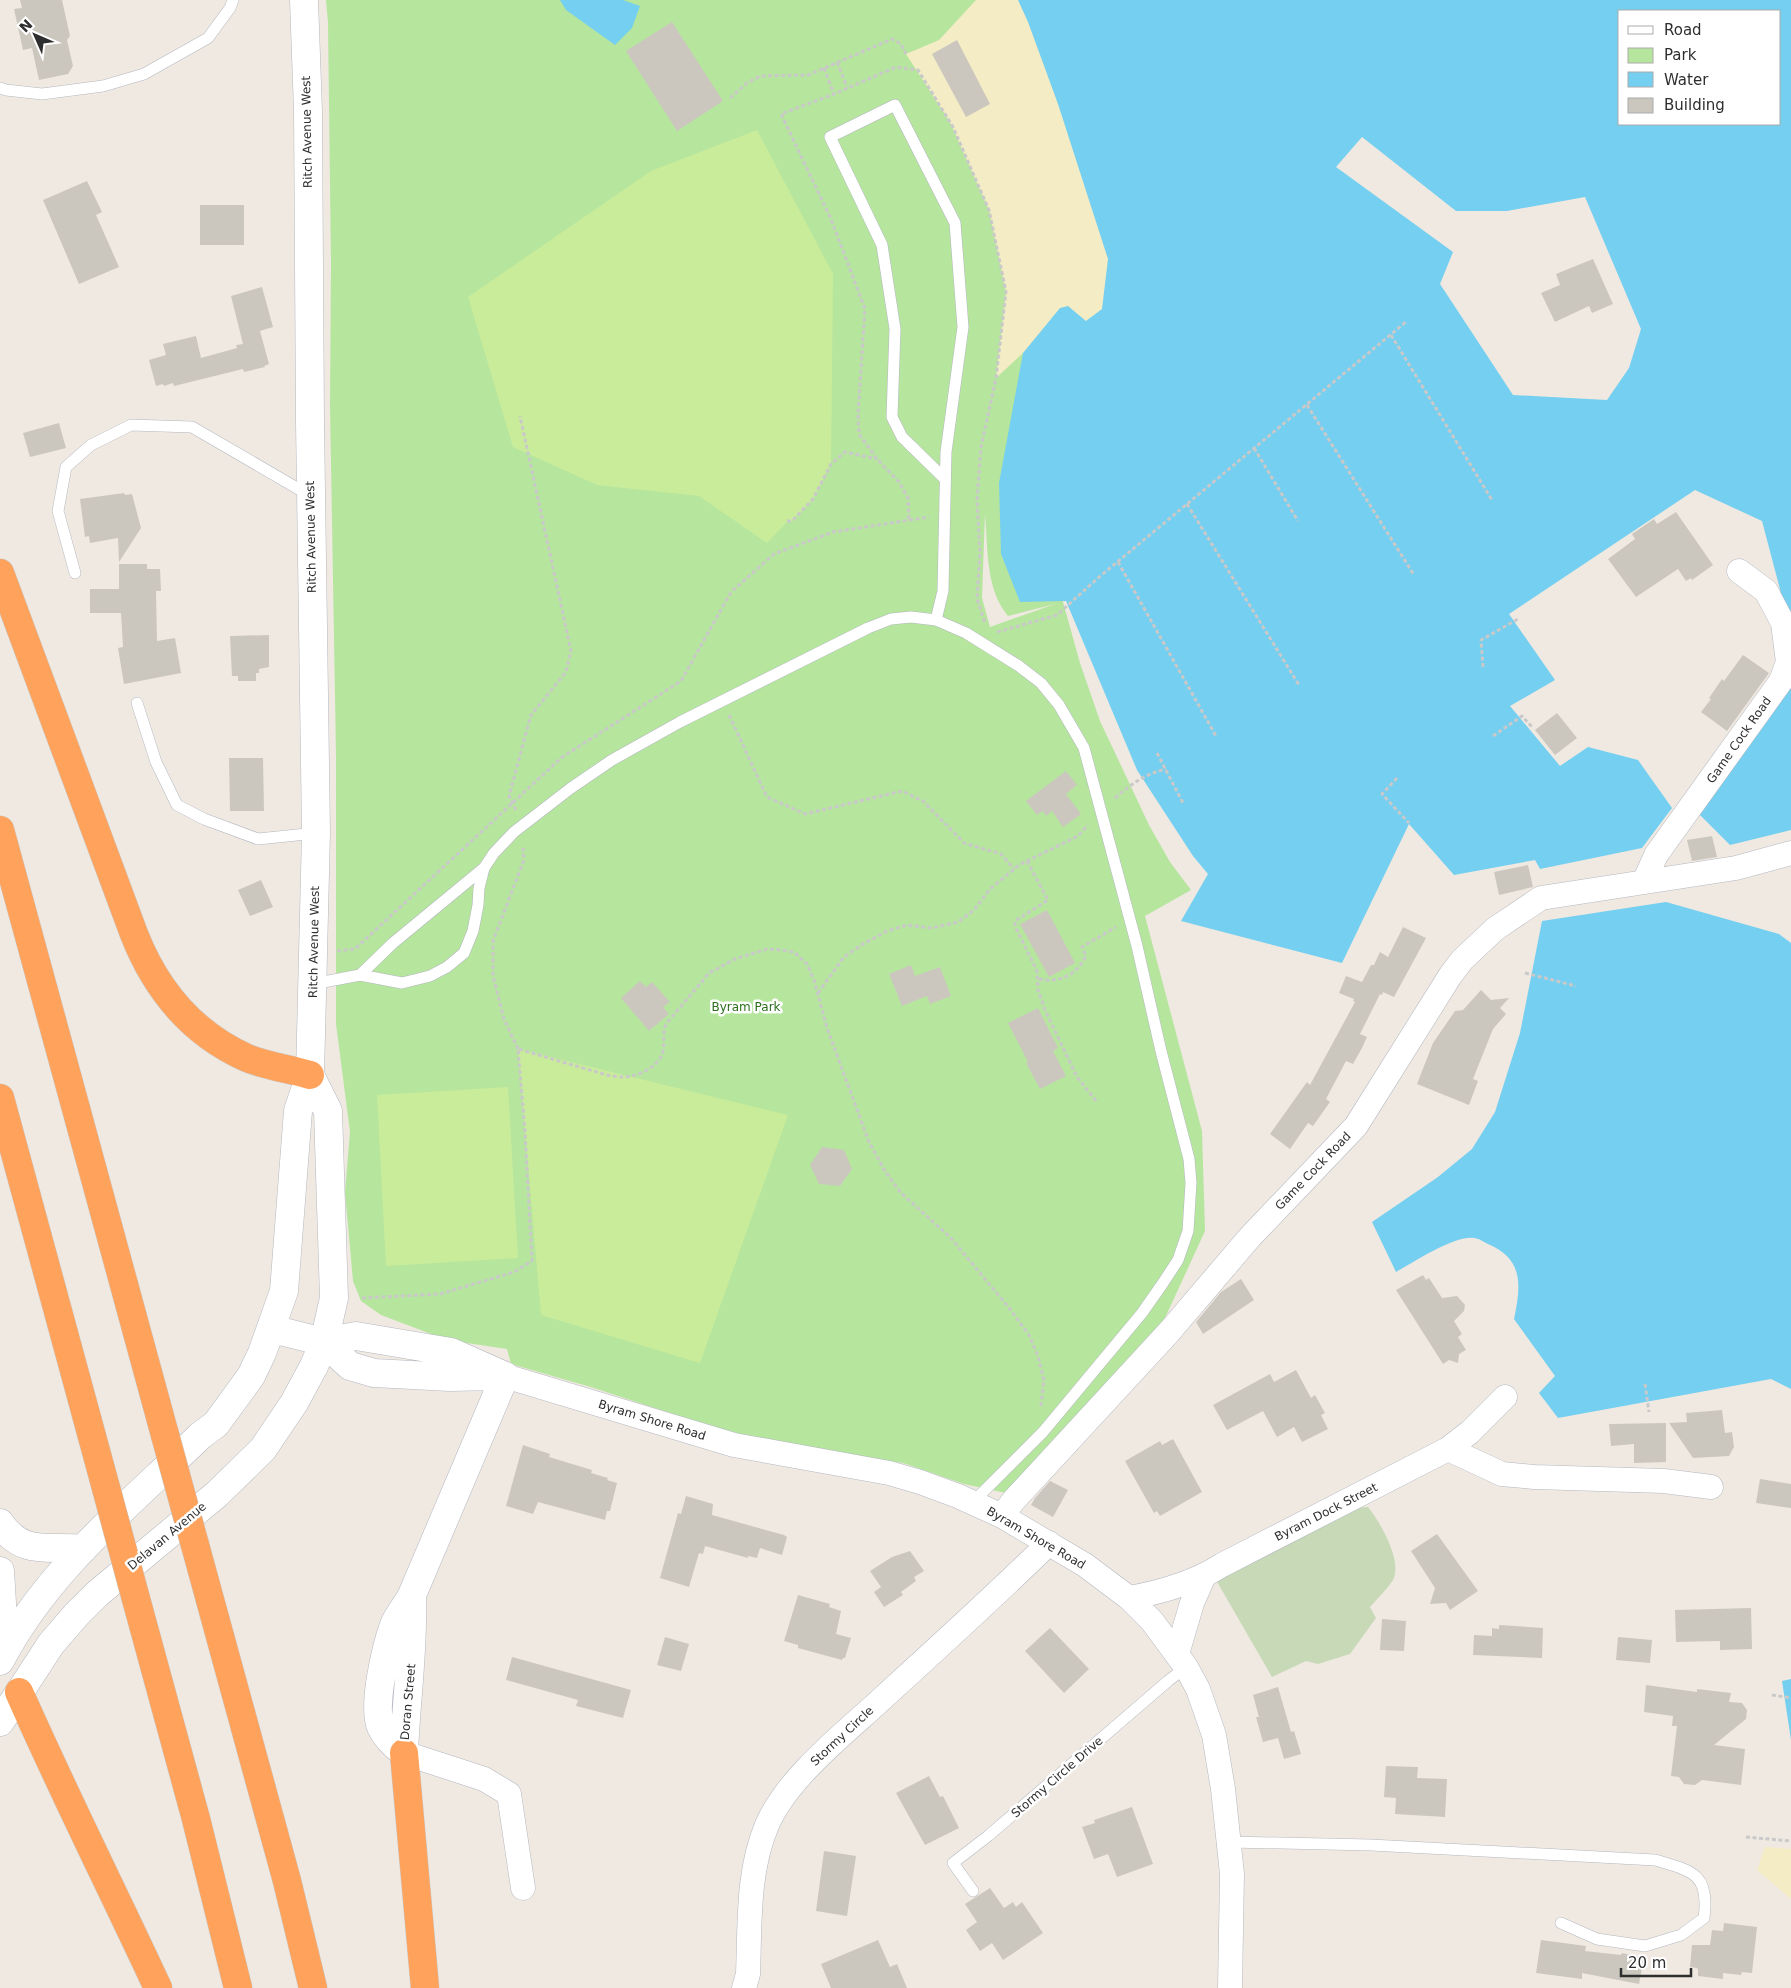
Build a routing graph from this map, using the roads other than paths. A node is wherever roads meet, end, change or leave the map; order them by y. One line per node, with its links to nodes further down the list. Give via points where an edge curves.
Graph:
1 (234, 0): 3 (lane, via 208,38 144,74 103,86 42,94)
2 (304, 0): 5 (main road, Ritch Avenue West, via 308,111)
3 (0, 88)
4 (945, 479): 4 (lane, via 963,327 955,224 895,105 830,137 882,245 895,329 892,417 902,437); 9 (lane, via 943,591)
5 (310, 496): 7 (lane, via 192,427 131,425 91,445 66,467 58,511); 12 (main road, Ritch Avenue West)
6 (1739, 571): 15 (street, Game Cock Road, via 1766,591 1783,622 1788,662 1782,681 1656,855)
7 (75, 572)
8 (0, 573): 18 (highway, via 134,934 154,977 184,1015 224,1045 248,1058)
9 (936, 620): 14 (lane, via 890,619 836,643 612,760 522,825); 26 (lane, via 989,646 1040,683 1060,705 1084,748 1189,1159 1191,1183 1188,1231 1178,1260 1142,1313 1043,1432)
10 (137, 703): 12 (lane, via 156,762 177,805 258,839)
11 (0, 830): 45 (highway, bridge, via 287,1882)
12 (316, 833): 17 (main road, Ritch Avenue West)
13 (1791, 853): 15 (street, Game Cock Road, via 1736,868)
14 (484, 868): 16 (lane, via 393,943); 16 (lane, via 473,931 464,953 430,976 402,983)
15 (1644, 882): 27 (street, Game Cock Road, via 1541,898 1495,930 1462,960 1356,1126 1250,1237 1169,1332)
16 (360, 975): 17 (lane)
17 (313, 984): 18 (main road, Ritch Avenue West)
18 (310, 1075): 20 (main road, Ritch Avenue West, via 298,1110 284,1291); 21 (main road, Ritch Avenue West, via 328,1111 334,1298)
19 (0, 1098): 44 (highway, bridge)
20 (272, 1329): 21 (main road, Byram Shore Road); 30 (main road, via 251,1376 216,1424)
21 (324, 1342): 22 (main road, Byram Shore Road, via 350,1366 374,1373); 36 (main road, Delavan Avenue, via 294,1403 263,1449 216,1494 97,1594 51,1644)
22 (505, 1376): 26 (street, Byram Shore Road, via 734,1445 889,1473); 38 (main road, Doran Street, via 412,1595 411,1667)
23 (1505, 1397): 24 (street, Byram Dock Street)
24 (1448, 1449): 25 (street, via 1502,1474 1664,1481); 32 (street, Byram Dock Street)
25 (1711, 1487)
26 (972, 1502): 27 (street, Byram Shore Road)
27 (1002, 1516): 29 (street, Byram Shore Road)
28 (0, 1523): 30 (main road, via 10,1536 32,1547)
29 (1049, 1543): 33 (street, Byram Shore Road); 47 (street, Stormy Circle, via 811,1765 782,1800 757,1852 752,1880 748,1974)
30 (83, 1549): 34 (main road, via 62,1571)
31 (0, 1570): 34 (main road)
32 (1204, 1576): 33 (street, Byram Dock Street, via 1154,1594); 35 (street, via 1192,1603)
33 (1129, 1598): 35 (street, Byram Shore Road, via 1152,1621)
34 (2, 1651): 36 (main road)
35 (1182, 1660): 39 (street, Byram Shore Road, via 1198,1689 1214,1735); 41 (lane, Stormy Circle Drive, via 1168,1680 953,1864)
36 (19, 1692): 37 (main road, Delavan Avenue); 43 (highway)
37 (0, 1722)
38 (404, 1753): 40 (street, via 484,1779 509,1794); 46 (highway)
39 (1229, 1842): 42 (lane, via 1371,1845 1655,1860 1690,1871 1702,1883 1706,1900 1704,1918 1681,1935 1645,1946 1597,1939); 48 (street, Byram Shore Road, via 1233,1883)
40 (523, 1888)
41 (973, 1892)
42 (1561, 1923)
43 (158, 1988)
44 (238, 1988)
45 (313, 1988)
46 (425, 1988)
47 (744, 1988)
48 (1230, 1988)

